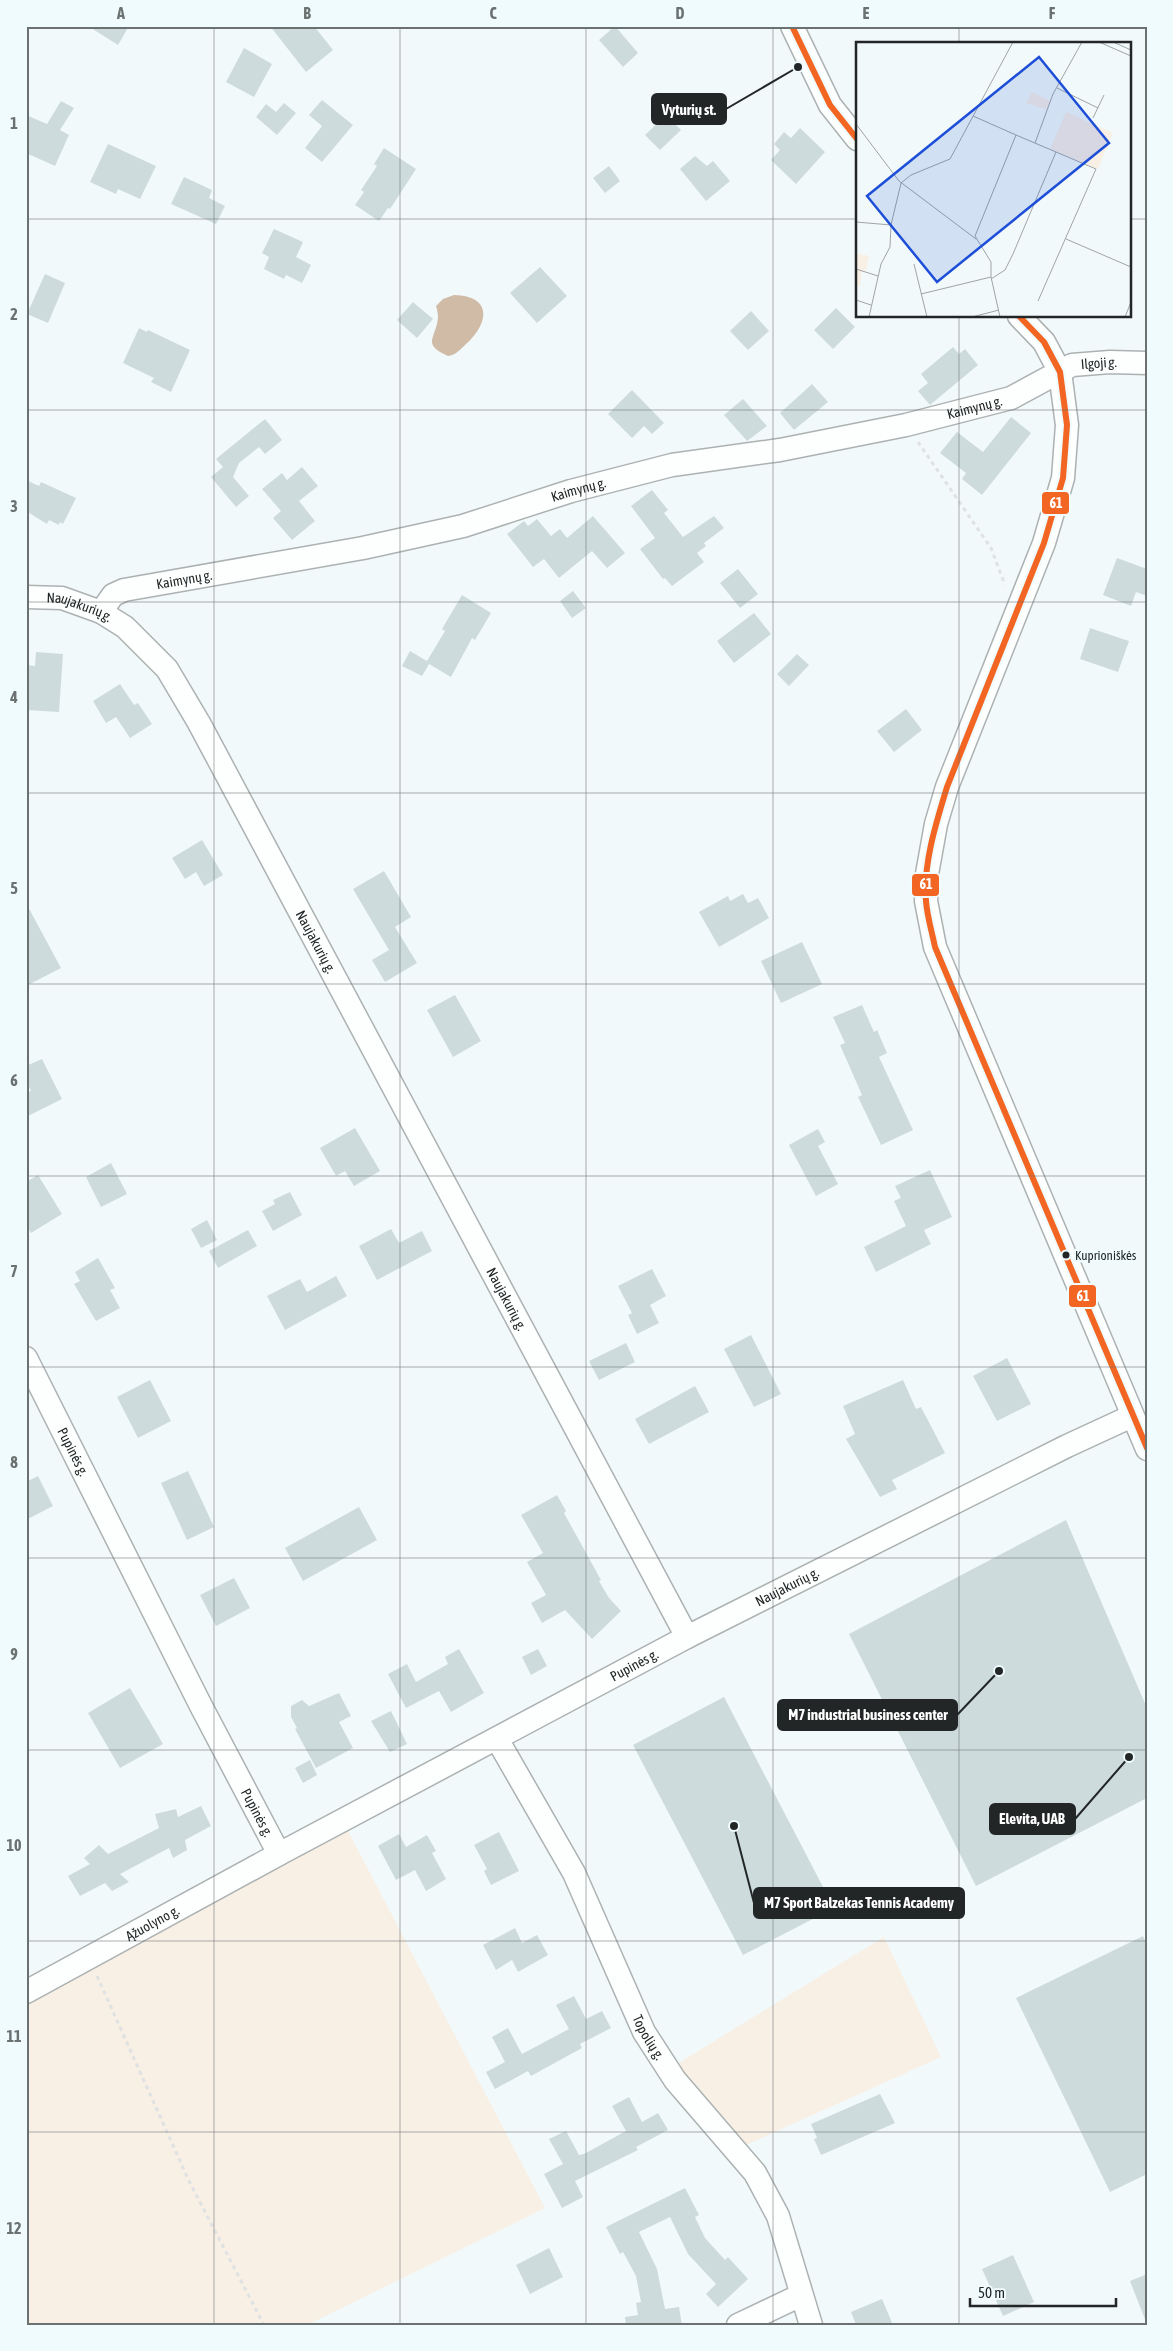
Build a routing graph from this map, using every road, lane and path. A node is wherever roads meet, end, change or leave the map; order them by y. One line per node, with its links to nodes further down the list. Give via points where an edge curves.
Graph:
1 (792, 26): 2 (street, via 830,105)
2 (856, 138)
3 (1021, 318): 5 (street, Ilgoji g., via 1044,342)
4 (1147, 363): 5 (street, Ilgoji g., via 1087,363 1072,365)
5 (1060, 372): 6 (street, Kaimynų g., via 1011,398); 9 (street, via 1067,425 1063,478 1044,543)
6 (906, 425): 8 (street, Kaimynų g., via 780,450 672,465 571,491 463,526 363,548 124,590 113,595); 9 (path, via 990,548)
7 (26, 597): 8 (street, Naujakurių g., via 62,598)
8 (101, 612): 13 (street, Naujakurių g., via 125,627 167,669 199,723)
9 (1016, 616): 11 (street, via 947,787 930,850 926,901 935,947)
10 (26, 1358): 15 (street, Pupinės g., via 200,1706)
11 (1132, 1416): 12 (street); 13 (street, Naujakurių g.)
12 (1147, 1450)
13 (687, 1637): 14 (street, Pupinės g.)
14 (498, 1739): 15 (street, Pupinės g.); 18 (street, Topolių g., via 574,1873 644,2032 675,2080 755,2173 778,2216)
15 (279, 1854): 16 (street, Ąžuolyno g.)
16 (88, 1958): 17 (street, Ąžuolyno g.); 19 (path, via 188,2181)
17 (26, 1992)
18 (801, 2295): 20 (street); 21 (street, Topolių g.)
19 (264, 2325)
20 (738, 2325)
21 (811, 2325)

